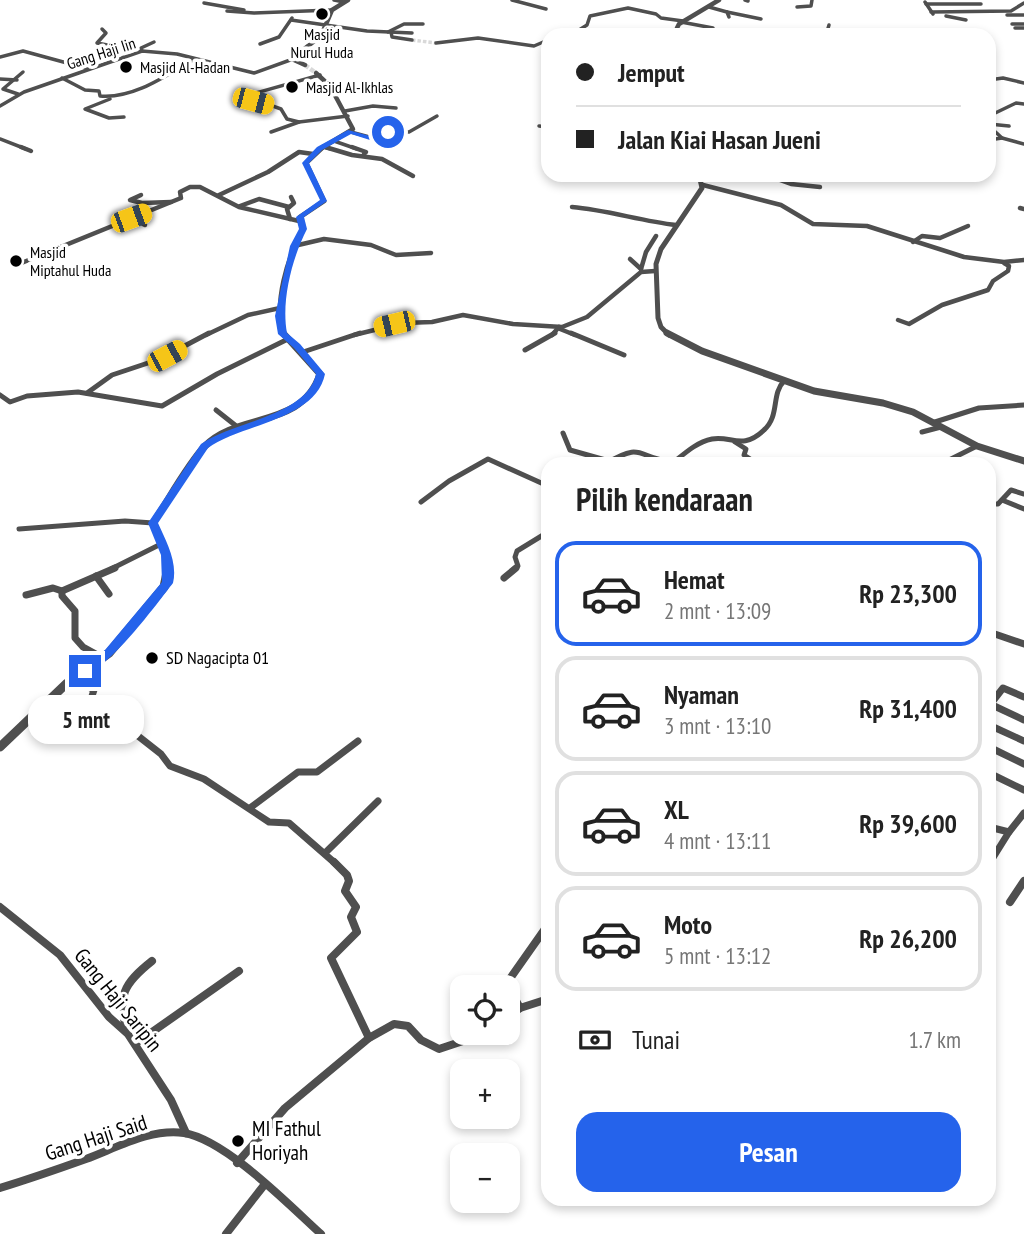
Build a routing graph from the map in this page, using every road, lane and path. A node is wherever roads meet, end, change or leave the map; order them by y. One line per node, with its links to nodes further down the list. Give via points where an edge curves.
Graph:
1 (334, 0): 6 (street)
2 (512, 0): 13 (street)
3 (719, 0): 11 (street)
4 (812, 0): 9 (street, via 811,6)
5 (939, 0): 8 (street)
6 (346, 1): 14 (street)
7 (204, 3): 17 (street)
8 (978, 6): 10 (street); 10 (street); 12 (street); 16 (street); 22 (street)
9 (797, 7)
10 (928, 7): 21 (street)
11 (711, 8): 19 (street); 28 (street)
12 (989, 8)
13 (546, 9)
14 (332, 10): 18 (street); 31 (street)
15 (227, 11): 17 (street)
16 (1011, 11): 23 (street); 23 (street, via 1017,8)
17 (249, 12): 18 (street)
18 (295, 12): 27 (street)
19 (727, 12): 24 (street); 25 (street)
20 (1007, 15): 23 (street)
21 (946, 16): 22 (street); 22 (street, via 964,20)
22 (972, 16)
23 (1024, 16): 26 (street); 29 (street); 37 (street)
24 (729, 18)
25 (761, 19)
26 (1017, 19)
27 (291, 20): 31 (street); 45 (street, via 279,37)
28 (682, 21): 33 (street, via 628,8 590,16); 34 (street); 35 (street)
29 (1012, 23)
30 (423, 24): 39 (street, via 404,24)
31 (324, 25): 39 (street); 49 (street, via 321,36)
32 (829, 25): 36 (street)
33 (582, 28)
34 (677, 28)
35 (709, 28)
36 (828, 28)
37 (1015, 28)
38 (102, 29): 46 (street, via 106,33 97,43)
39 (389, 32): 40 (street); 41 (street, via 392,37)
40 (412, 33)
41 (412, 40)
42 (154, 42): 46 (street)
43 (436, 43): 44 (street, via 474,38)
44 (541, 43)
45 (260, 44)
46 (141, 52): 48 (street, Gang Haji Iin); 51 (street, Gang Haji Iin)
47 (0, 57): 51 (street, via 26,52)
48 (195, 58): 49 (street, Gang Haji Iin, via 254,73); 60 (street, via 172,74)
49 (293, 59): 50 (street)
50 (305, 65)
51 (89, 69): 54 (street, Gang Haji Iin)
52 (23, 72): 57 (street)
53 (318, 74): 64 (street); 68 (street, via 245,96)
54 (62, 78): 59 (street, Gang Haji Iin); 60 (street)
55 (0, 79): 57 (street)
56 (996, 79): 58 (street)
57 (17, 80): 59 (street, via 3,90)
58 (1024, 83)
59 (18, 94): 62 (street, Gang Haji Iin)
60 (112, 98): 67 (street, via 85,109 102,117)
61 (1024, 104): 65 (street)
62 (0, 106)
63 (396, 108): 64 (street, via 373,106)
64 (346, 113): 68 (street); 72 (street)
65 (996, 113)
66 (437, 116): 72 (street, via 409,132 391,131 370,138)
67 (124, 117)
68 (299, 122): 71 (street)
69 (996, 125): 70 (street)
70 (1009, 126)
71 (271, 132)
72 (351, 132): 77 (street)
73 (996, 132): 75 (street)
74 (996, 138): 75 (street)
75 (1002, 138): 78 (street)
76 (0, 139): 80 (street)
77 (334, 141): 79 (street); 82 (street, via 366,152)
78 (1024, 144)
79 (324, 147): 81 (street); 82 (street)
80 (31, 151)
81 (313, 154): 89 (street, via 299,152); 97 (street, via 306,164 324,201)
82 (362, 155): 83 (street, via 386,160)
83 (413, 176)
84 (700, 182): 99 (street)
85 (706, 182): 102 (street, via 730,193 779,204 813,224 863,226)
86 (785, 182): 87 (street)
87 (820, 187)
88 (141, 195): 91 (street, via 130,200 143,205)
89 (218, 195): 91 (street, via 191,187); 92 (street)
90 (291, 197): 93 (street, via 294,203)
91 (171, 202): 95 (street)
92 (239, 206): 93 (street, via 259,200); 96 (street)
93 (289, 206): 96 (street)
94 (572, 207): 99 (street)
95 (131, 218): 98 (street); 107 (street, via 94,237)
96 (290, 219): 97 (street)
97 (299, 221): 103 (street, via 303,229)
98 (145, 225)
99 (676, 225): 110 (street, via 659,253)
100 (968, 226): 102 (street, via 940,238 922,236)
101 (656, 236): 109 (street)
102 (913, 242): 108 (street)
103 (295, 244): 104 (street, via 324,239 372,245 396,256); 111 (street)
104 (431, 253)
105 (630, 259): 109 (street)
106 (1024, 260): 108 (street)
107 (19, 264)
108 (1011, 264): 112 (street, via 988,290 942,305 909,324)
109 (641, 270): 110 (street); 113 (street, via 585,319)
110 (655, 271): 118 (street, via 658,318 670,336)
111 (280, 308): 114 (street, via 281,332); 119 (street, via 256,310 159,360 108,375)
112 (898, 320)
113 (560, 328): 115 (street); 116 (street, via 463,315 370,330); 117 (street)
114 (288, 339): 116 (street); 119 (street, via 162,406)
115 (525, 351)
116 (303, 352): 124 (street, via 321,376 312,393 269,419)
117 (624, 355)
118 (784, 381): 123 (street, via 821,393 896,406); 127 (street, via 777,388 768,430)
119 (87, 393): 120 (street, via 39,394 10,402)
120 (1, 398)
121 (1024, 405): 123 (street, via 979,408)
122 (216, 411): 124 (street)
123 (938, 425): 125 (street); 128 (street)
124 (240, 429): 142 (street, via 205,446)
125 (922, 432)
126 (564, 433): 129 (street, via 570,450)
127 (735, 442): 132 (street, via 713,438); 133 (street, via 746,449)
128 (976, 446): 134 (street); 135 (street)
129 (592, 457)
130 (614, 457): 131 (street, via 634,449)
131 (652, 457)
132 (679, 457)
133 (746, 457)
134 (955, 457)
135 (1024, 461)
136 (541, 483): 139 (street, via 488,459)
137 (1024, 494): 138 (street, via 1011,490)
138 (1002, 500): 140 (street); 141 (street)
139 (421, 502)
140 (996, 504)
141 (1024, 509)
142 (153, 523): 143 (street); 145 (street)
143 (19, 529)
144 (541, 536): 147 (street, via 517,551 518,566)
145 (163, 543): 146 (street); 153 (street, via 167,583)
146 (96, 576): 148 (street); 149 (street)
147 (504, 578)
148 (62, 592): 150 (street, via 50,588); 153 (street, via 75,611 75,638)
149 (109, 594)
150 (26, 595)
151 (996, 634): 152 (street)
152 (1024, 644)
153 (103, 658): 154 (street)
154 (73, 679): 162 (street); 168 (street, via 94,690 91,699 170,766 204,779)
155 (996, 697): 156 (street, via 1003,688)
156 (1024, 697)
157 (996, 708): 158 (street)
158 (1024, 720)
159 (996, 728): 161 (street)
160 (358, 741): 168 (street, via 317,772 298,772)
161 (1024, 741)
162 (0, 747)
163 (996, 750): 164 (street)
164 (1024, 764)
165 (996, 776): 166 (street)
166 (1024, 790)
167 (379, 801): 173 (street)
168 (250, 808): 173 (street, via 271,822 289,823)
169 (1023, 816): 171 (street)
170 (996, 829): 171 (street)
171 (1009, 832): 172 (street)
172 (996, 852)
173 (325, 853): 184 (street, via 348,877 345,891 356,905 351,919 358,929 331,960)
174 (1024, 881): 175 (street)
175 (1010, 902)
176 (0, 906): 183 (street, Gang Haji Saripin, via 60,955)
177 (541, 934): 180 (street)
178 (152, 961): 183 (street, via 127,981 121,995)
179 (239, 971): 185 (street)
180 (512, 975)
181 (541, 1001): 182 (street)
182 (520, 1008)
183 (128, 1034): 185 (street, Gang Haji Saripin)
184 (369, 1038): 186 (street, via 401,1023 423,1044 437,1050); 188 (street, via 285,1108)
185 (135, 1044): 187 (street, Gang Haji Saripin)
186 (454, 1045)
187 (186, 1133): 188 (street, via 219,1148); 190 (street, Gang Haji Said, via 142,1139)
188 (237, 1163): 189 (street)
189 (265, 1184): 191 (street); 192 (street)
190 (0, 1188)
191 (226, 1234)
192 (321, 1234)

